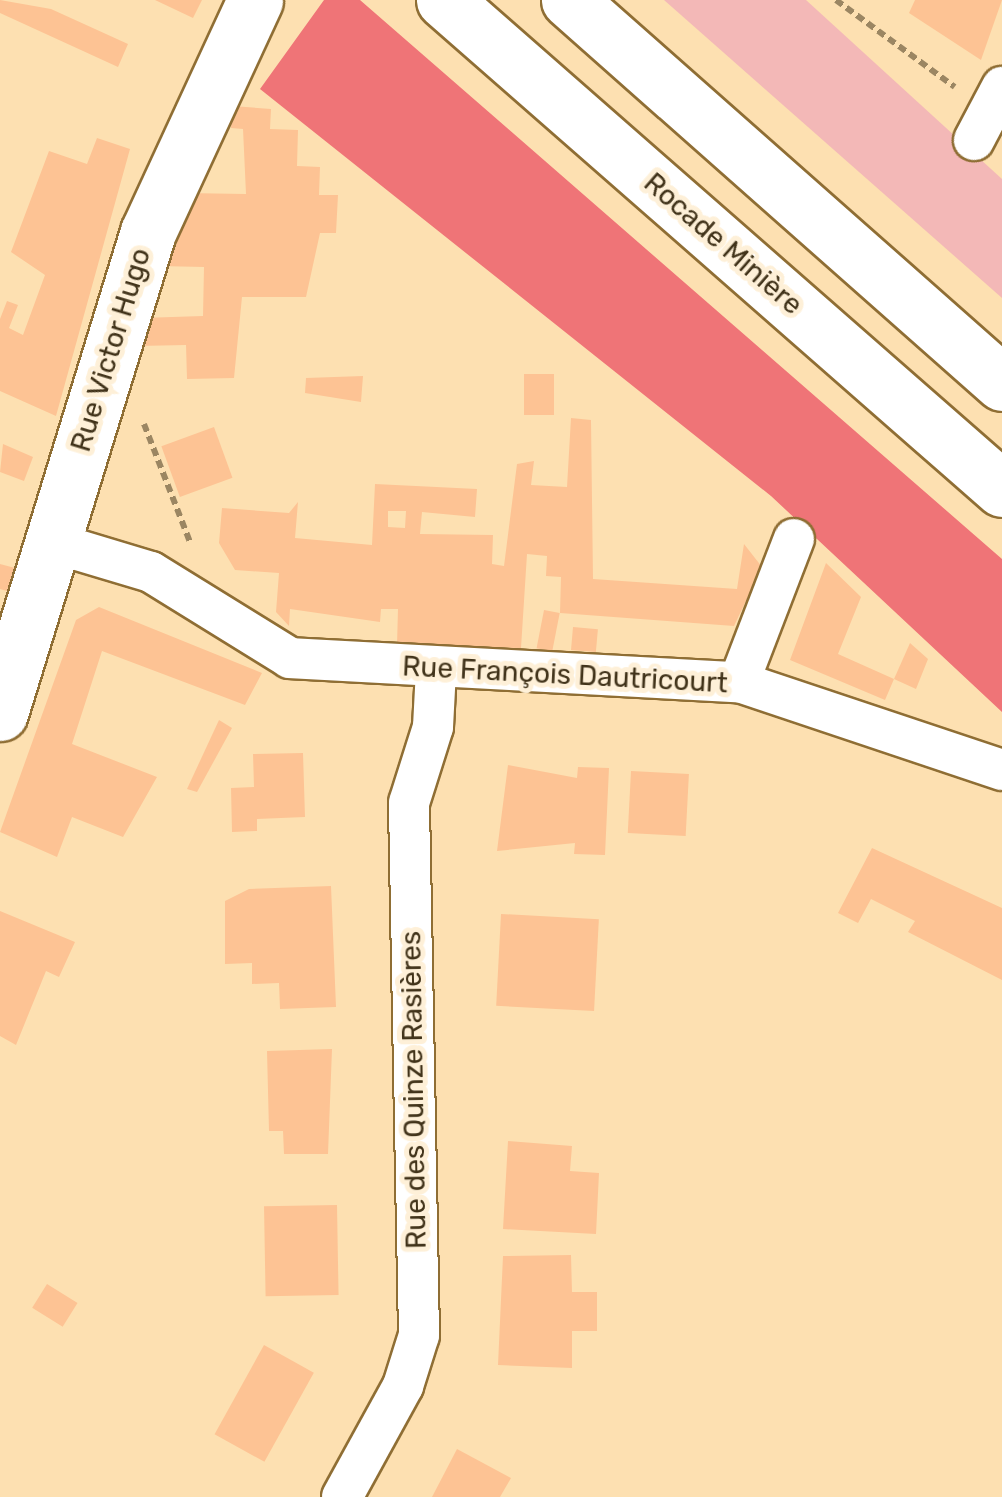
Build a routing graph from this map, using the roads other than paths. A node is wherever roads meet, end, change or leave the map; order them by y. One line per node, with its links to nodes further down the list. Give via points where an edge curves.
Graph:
1 (255, 0): 7 (main road, Rue Victor Hugo, via 148,232)
2 (444, 0): 5 (main road, Rocade Minière)
3 (569, 0): 4 (main road)
4 (1002, 383)
5 (1002, 488)
6 (794, 539): 9 (street)
7 (51, 542): 8 (street, Rue François Dautricourt, via 151,572 290,658); 10 (main road, Rue Victor Hugo)
8 (436, 669): 9 (street, Rue François Dautricourt); 12 (street, Rue des Quinze Rasières, via 433,727 409,804 419,1335 404,1386)
9 (739, 682): 11 (street, Rue François Dautricourt)
10 (0, 713)
11 (994, 767)
12 (342, 1497)

